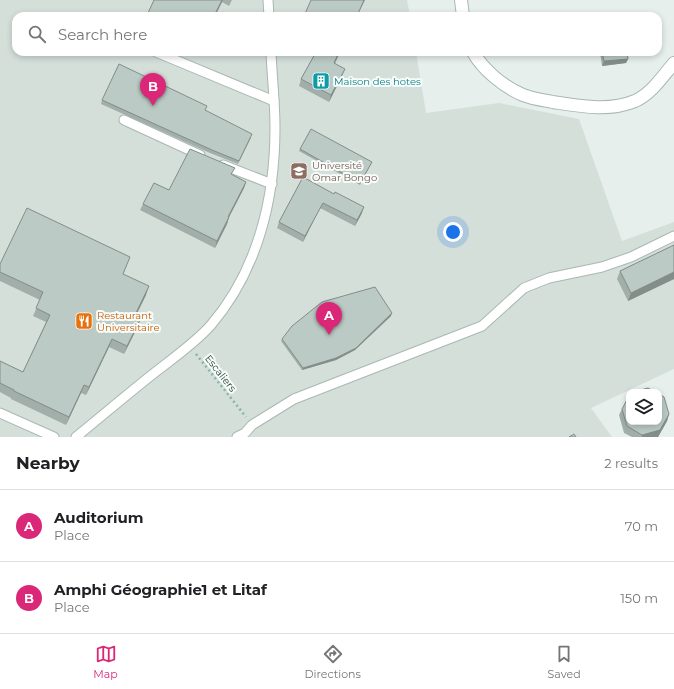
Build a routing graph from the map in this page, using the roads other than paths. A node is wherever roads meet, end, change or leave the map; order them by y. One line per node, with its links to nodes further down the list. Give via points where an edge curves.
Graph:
1 (268, 0): 3 (lane)
2 (462, 0): 4 (street)
3 (268, 12)
4 (463, 12)
5 (166, 56): 9 (lane)
6 (271, 56): 9 (lane)
7 (475, 56): 8 (street, via 487,71 523,95 590,107 607,107 644,96 654,88)
8 (674, 63)
9 (274, 101): 11 (lane)
10 (124, 120): 11 (lane, via 211,160)
11 (272, 184): 15 (lane, via 253,254 242,279 210,326 189,346)
12 (674, 236): 16 (lane, via 631,257 602,267 549,278 524,288 482,326 294,399)
13 (0, 413): 14 (lane)
14 (54, 437)
15 (76, 437)
16 (237, 437)

